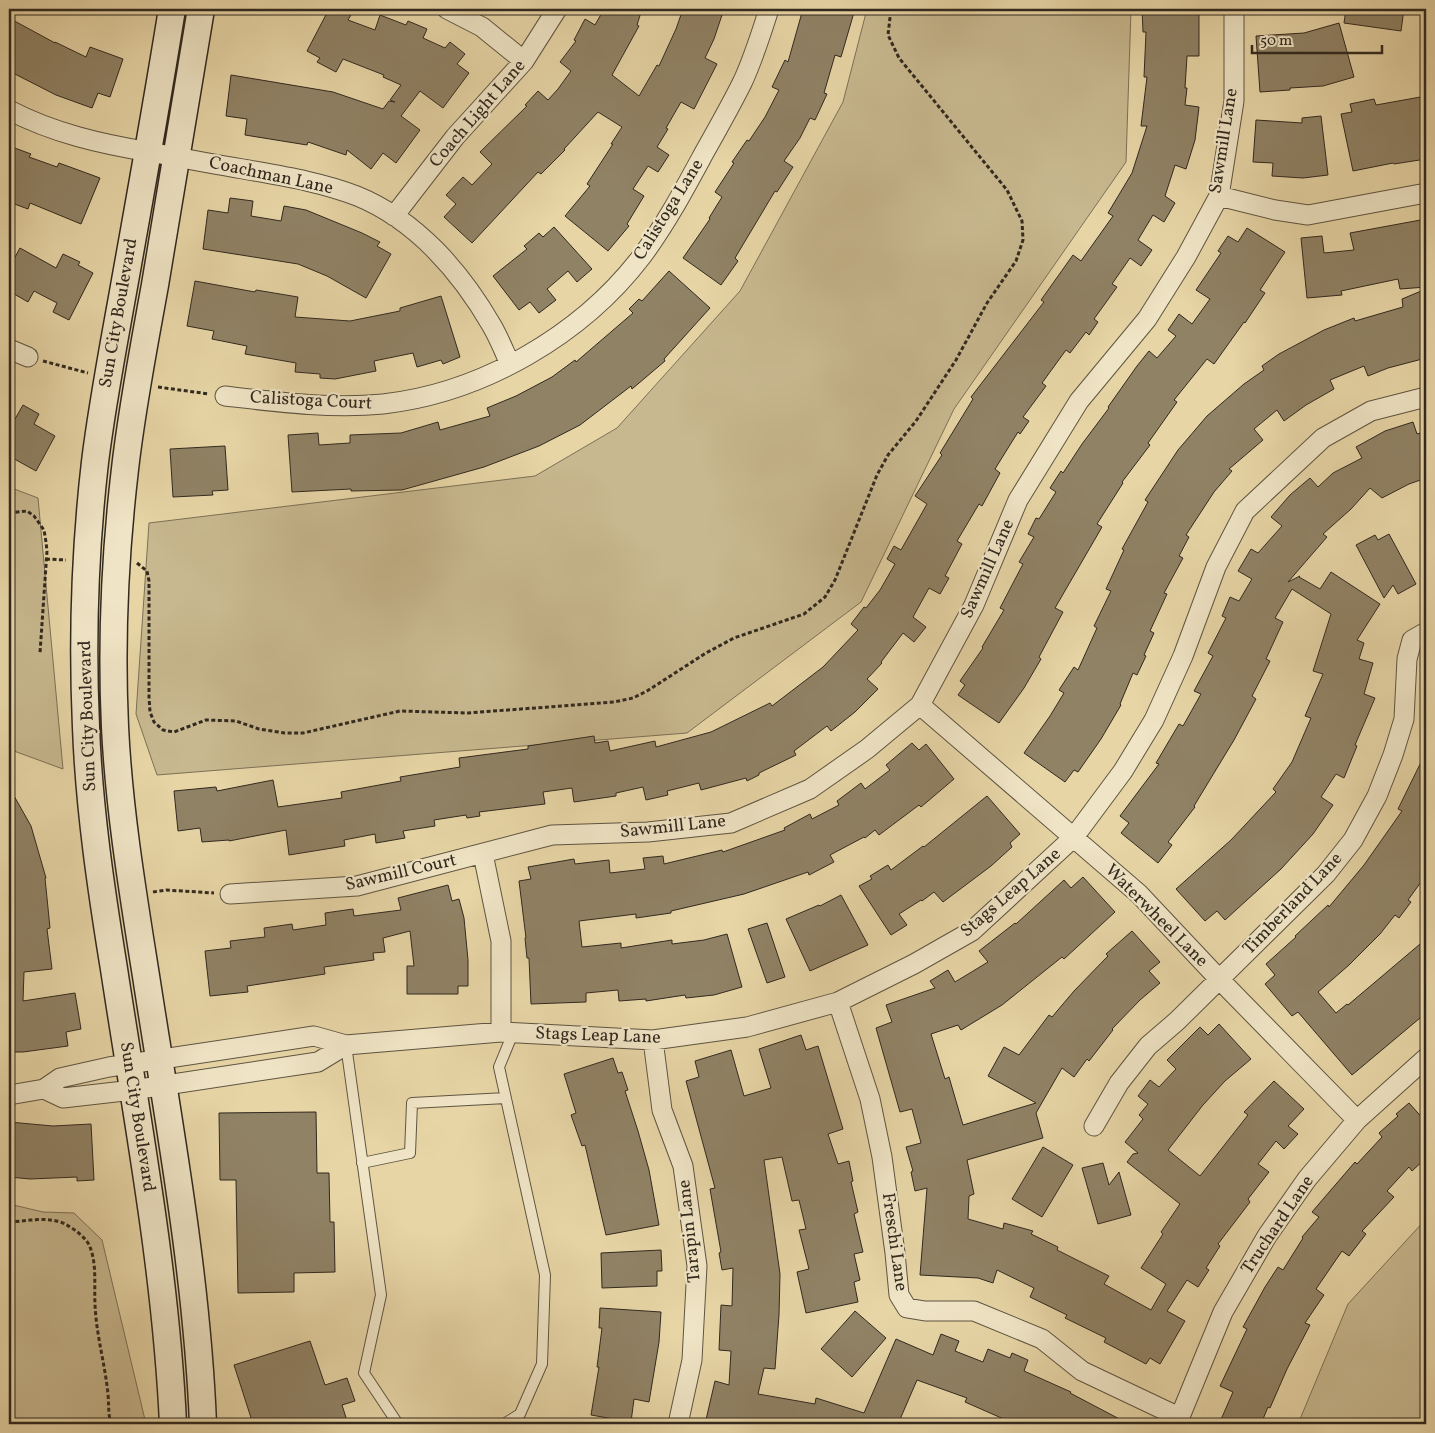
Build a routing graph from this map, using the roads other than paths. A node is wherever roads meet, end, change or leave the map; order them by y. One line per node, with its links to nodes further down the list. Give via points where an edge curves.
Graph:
1 (172, 9): 9 (street, Sun City Boulevard)
2 (201, 9): 9 (street, Sun City Boulevard)
3 (446, 9): 7 (street, via 482,27)
4 (557, 9): 7 (street, Coach Light Lane)
5 (769, 9): 15 (street, Calistoga Lane, via 742,82 672,212 642,256 613,290 579,321 544,346)
6 (1234, 9): 11 (street, Sawmill Lane, via 1234,101)
7 (524, 61): 12 (street, Coach Light Lane, via 455,137)
8 (9, 110): 9 (street, Coachman Lane, via 102,144)
9 (162, 155): 12 (street, Coachman Lane, via 298,178 358,196); 29 (street, Sun City Boulevard, via 138,384 124,478 114,648 115,728 133,896); 29 (street, Sun City Boulevard, via 108,378 95,462 86,561 86,726 91,806 103,900)
10 (1426, 193): 11 (street, via 1308,215)
11 (1218, 196): 19 (street, Sawmill Lane, via 1186,257 1147,319 1079,401 1018,500 974,605)
12 (394, 216): 15 (street, Coachman Lane, via 432,246 460,278 492,326)
13 (9, 349): 14 (street)
14 (28, 356)
15 (510, 364): 16 (street, Calistoga Court, via 476,381 436,394 383,404 289,403)
16 (225, 396)
17 (1426, 397): 20 (street, Stags Leap Lane, via 1371,411 1323,438 1245,511 1216,567 1184,656 1154,720 1123,771)
18 (1426, 632): 23 (street, Timberland Lane, via 1412,640 1407,659 1404,719 1377,796 1353,840 1326,874)
19 (920, 706): 20 (street, Waterwheel Lane); 21 (street, Sawmill Lane, via 810,789 730,823 648,832 552,835)
20 (1074, 838): 23 (street, Waterwheel Lane, via 1140,894); 24 (street, Stags Leap Lane, via 972,931)
21 (483, 854): 22 (street, Sawmill Court, via 357,886); 25 (street, via 501,941)
22 (230, 894)
23 (1219, 979): 34 (street, Waterwheel Lane); 35 (street, via 1148,1046 1118,1083)
24 (838, 1002): 26 (street, Stags Leap Lane, via 747,1027); 37 (street, Freschi Lane, via 870,1099 882,1157 899,1295 907,1308 974,1311 1042,1339 1082,1371)
25 (507, 1033): 26 (street, Stags Leap Lane); 27 (street, Stags Leap Lane); 33 (lane, via 499,1067)
26 (653, 1040): 42 (street, Tarapin Lane, via 662,1110 683,1166 697,1266 692,1360)
27 (346, 1045): 29 (street, Stags Leap Lane, via 314,1036); 30 (street, Stags Leap Lane, via 318,1062); 36 (lane)
28 (1426, 1058): 34 (street, Truchard Lane)
29 (144, 1062): 30 (street, Sun City Boulevard); 31 (street, Stags Leap Lane, via 60,1078)
30 (148, 1088): 31 (street, Stags Leap Lane, via 63,1098); 38 (street, Sun City Boulevard, via 157,1256); 39 (street, Sun City Boulevard, via 187,1245)
31 (44, 1089): 32 (street)
32 (9, 1095)
33 (506, 1098): 36 (lane, via 412,1104 410,1153); 41 (lane, via 545,1275 542,1364 520,1414)
34 (1357, 1120): 37 (street, Truchard Lane, via 1307,1179 1266,1236 1223,1312)
35 (1094, 1126)
36 (362, 1163): 40 (lane, via 381,1295 364,1374)
37 (1178, 1421)
38 (173, 1424)
39 (203, 1424)
40 (398, 1424)
41 (504, 1424)
42 (678, 1424)

